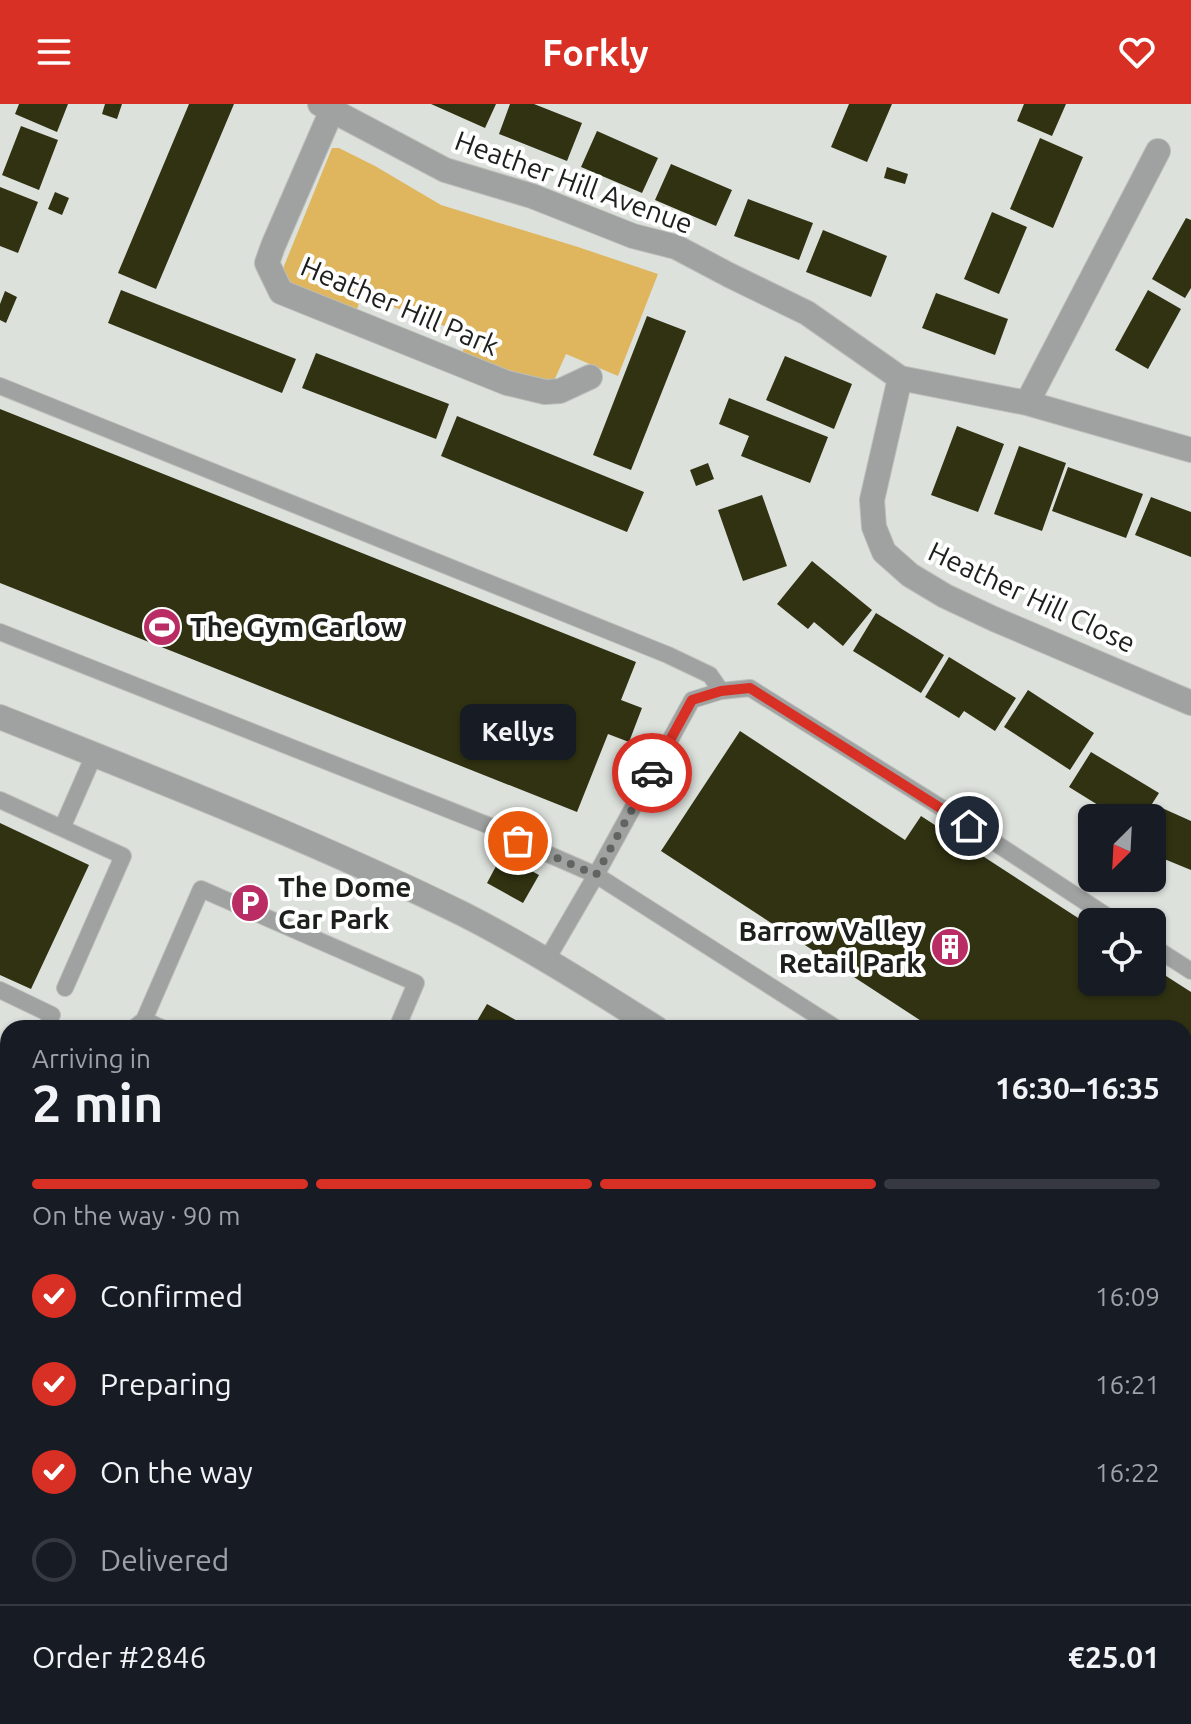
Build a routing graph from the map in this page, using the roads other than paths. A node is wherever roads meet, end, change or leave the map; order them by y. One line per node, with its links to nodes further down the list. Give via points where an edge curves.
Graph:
1 (326, 107): 3 (street, Heather Hill Park, via 267,263 281,292 507,383 560,391); 4 (street, Heather Hill Avenue, via 445,170 676,247 807,313)
2 (1158, 151): 6 (street)
3 (590, 377)
4 (900, 378): 6 (street, Heather Hill Avenue); 10 (street, Heather Hill Close, via 872,500 874,527 884,552 945,596)
5 (0, 386): 9 (lane, via 668,655 710,675)
6 (1027, 403): 7 (street, Heather Hill Avenue)
7 (1191, 450)
8 (0, 632): 15 (lane, via 514,837)
9 (721, 691): 15 (lane, via 692,700); 16 (lane, via 750,688)
10 (1191, 703)
11 (0, 717): 12 (street)
12 (94, 755): 14 (lane); 18 (street, via 301,839 464,915)
13 (0, 800): 14 (lane)
14 (62, 828): 20 (lane, via 123,856)
15 (596, 875): 18 (lane); 26 (lane)
16 (1095, 908)
17 (1166, 955): 19 (lane)
18 (546, 961): 25 (street)
19 (1191, 971)
20 (65, 988)
21 (0, 990): 22 (lane, via 52,1015)
22 (50, 1020)
23 (141, 1020): 24 (lane, via 201,889 416,983)
24 (400, 1020)
25 (643, 1020)
26 (823, 1020)

